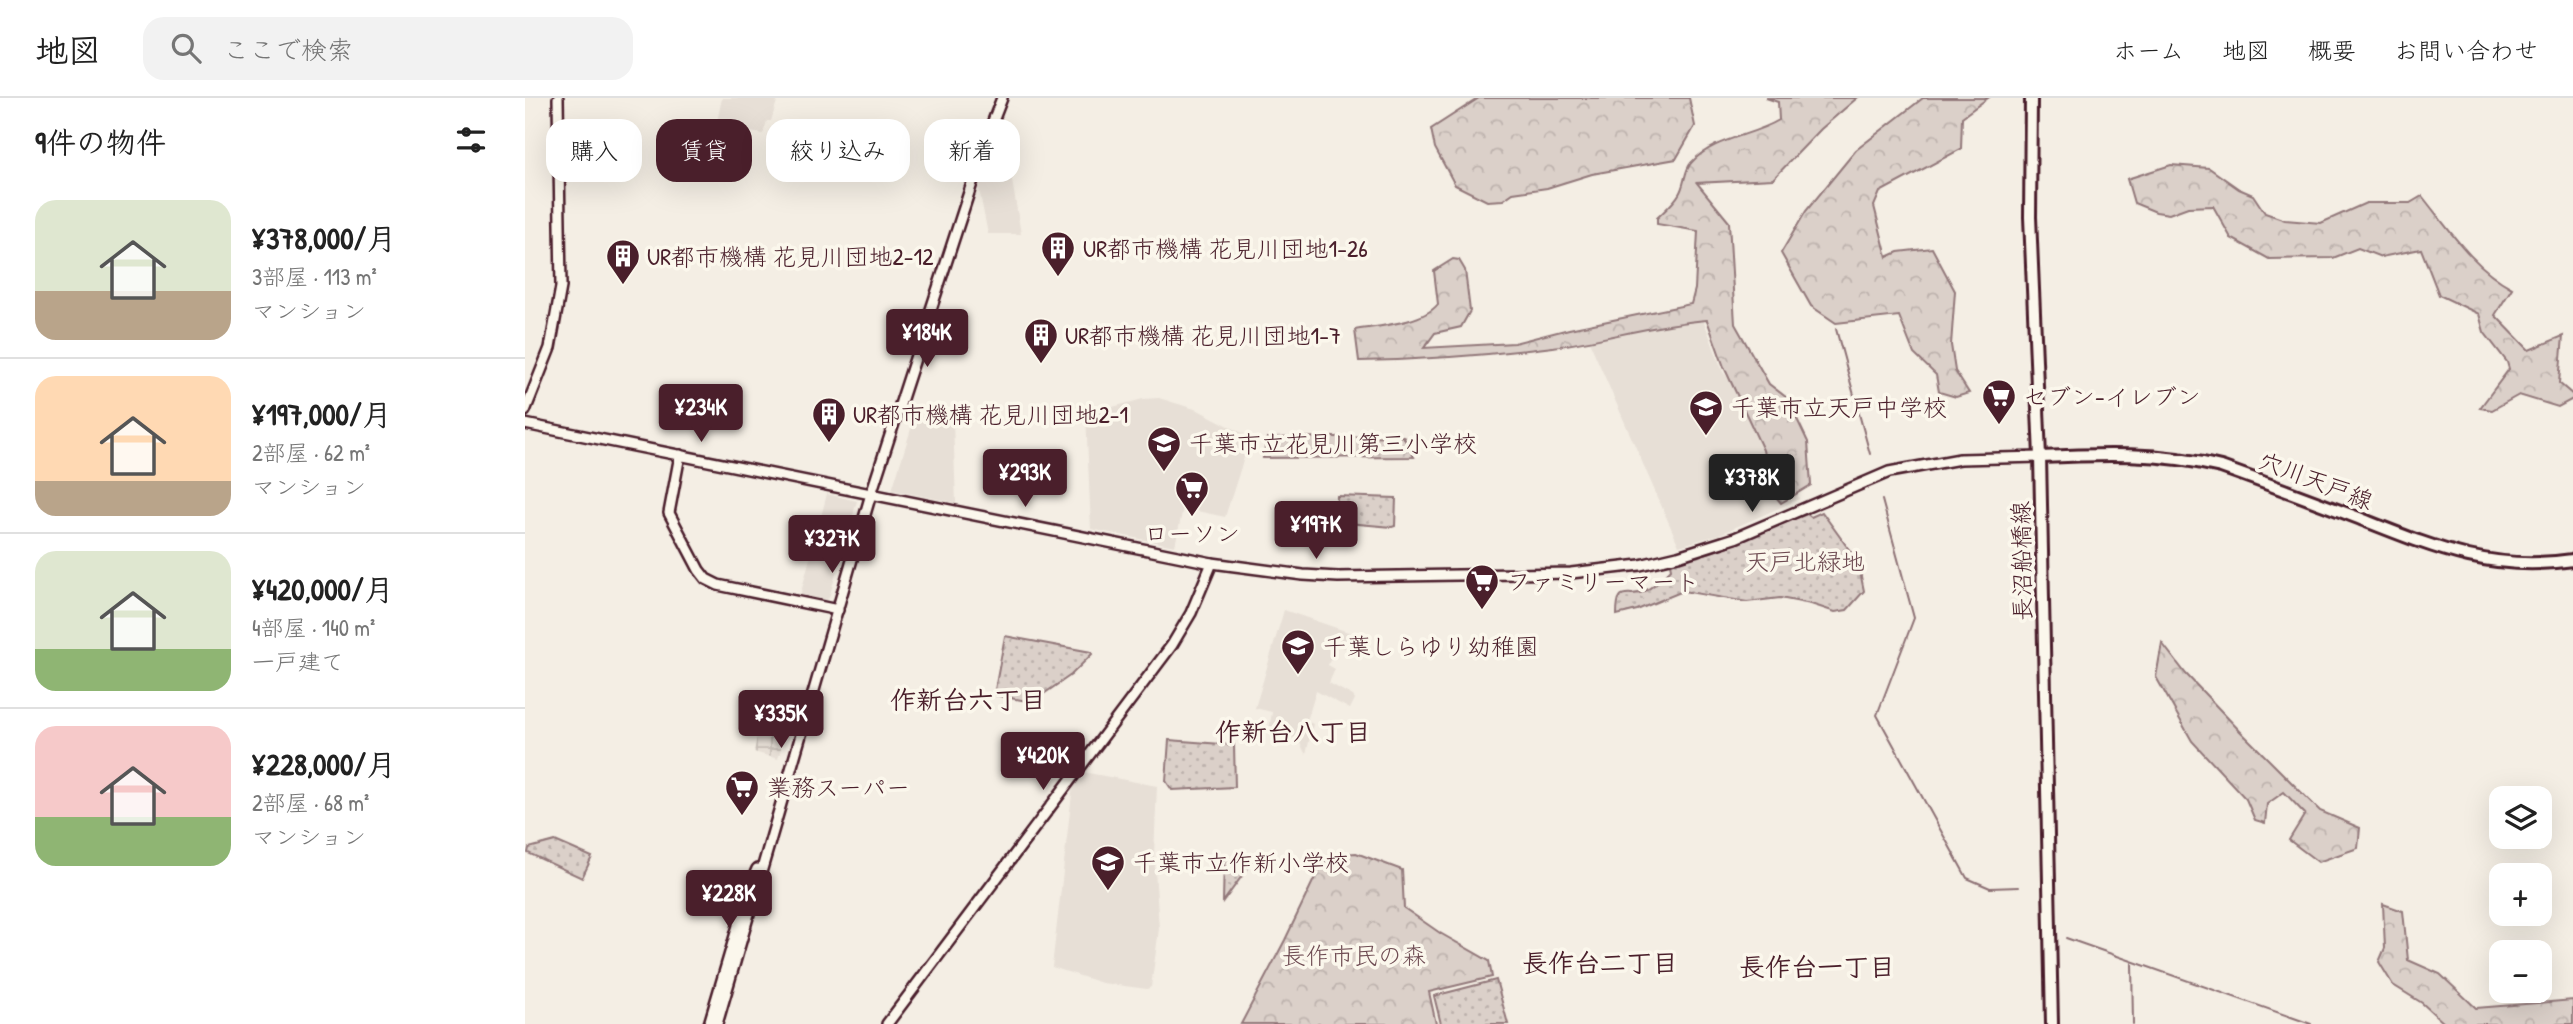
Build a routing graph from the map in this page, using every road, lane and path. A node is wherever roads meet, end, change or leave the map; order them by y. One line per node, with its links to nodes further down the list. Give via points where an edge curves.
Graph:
1 (558, 98): 4 (street, via 561,287 550,348)
2 (1002, 98): 8 (street)
3 (2031, 98): 7 (main road, 長沼船橋線, via 2030,217)
4 (525, 411)
5 (525, 424): 6 (street)
6 (680, 455): 8 (street); 11 (street, via 669,513 706,579)
7 (2040, 457): 9 (main road, 穴川天戸線, via 2146,454 2195,460 2453,554 2518,562); 10 (street, via 1960,459 1889,472 1710,547 1612,569 1338,577); 16 (main road, 長沼船橋線)
8 (871, 494): 10 (street); 11 (street)
9 (2573, 560)
10 (1212, 563): 15 (street, via 1172,645)
11 (838, 610): 12 (street)
12 (769, 844): 13 (street, via 750,885); 14 (street)
13 (709, 1024)
14 (717, 1024)
15 (887, 1024)
16 (2052, 1024)

